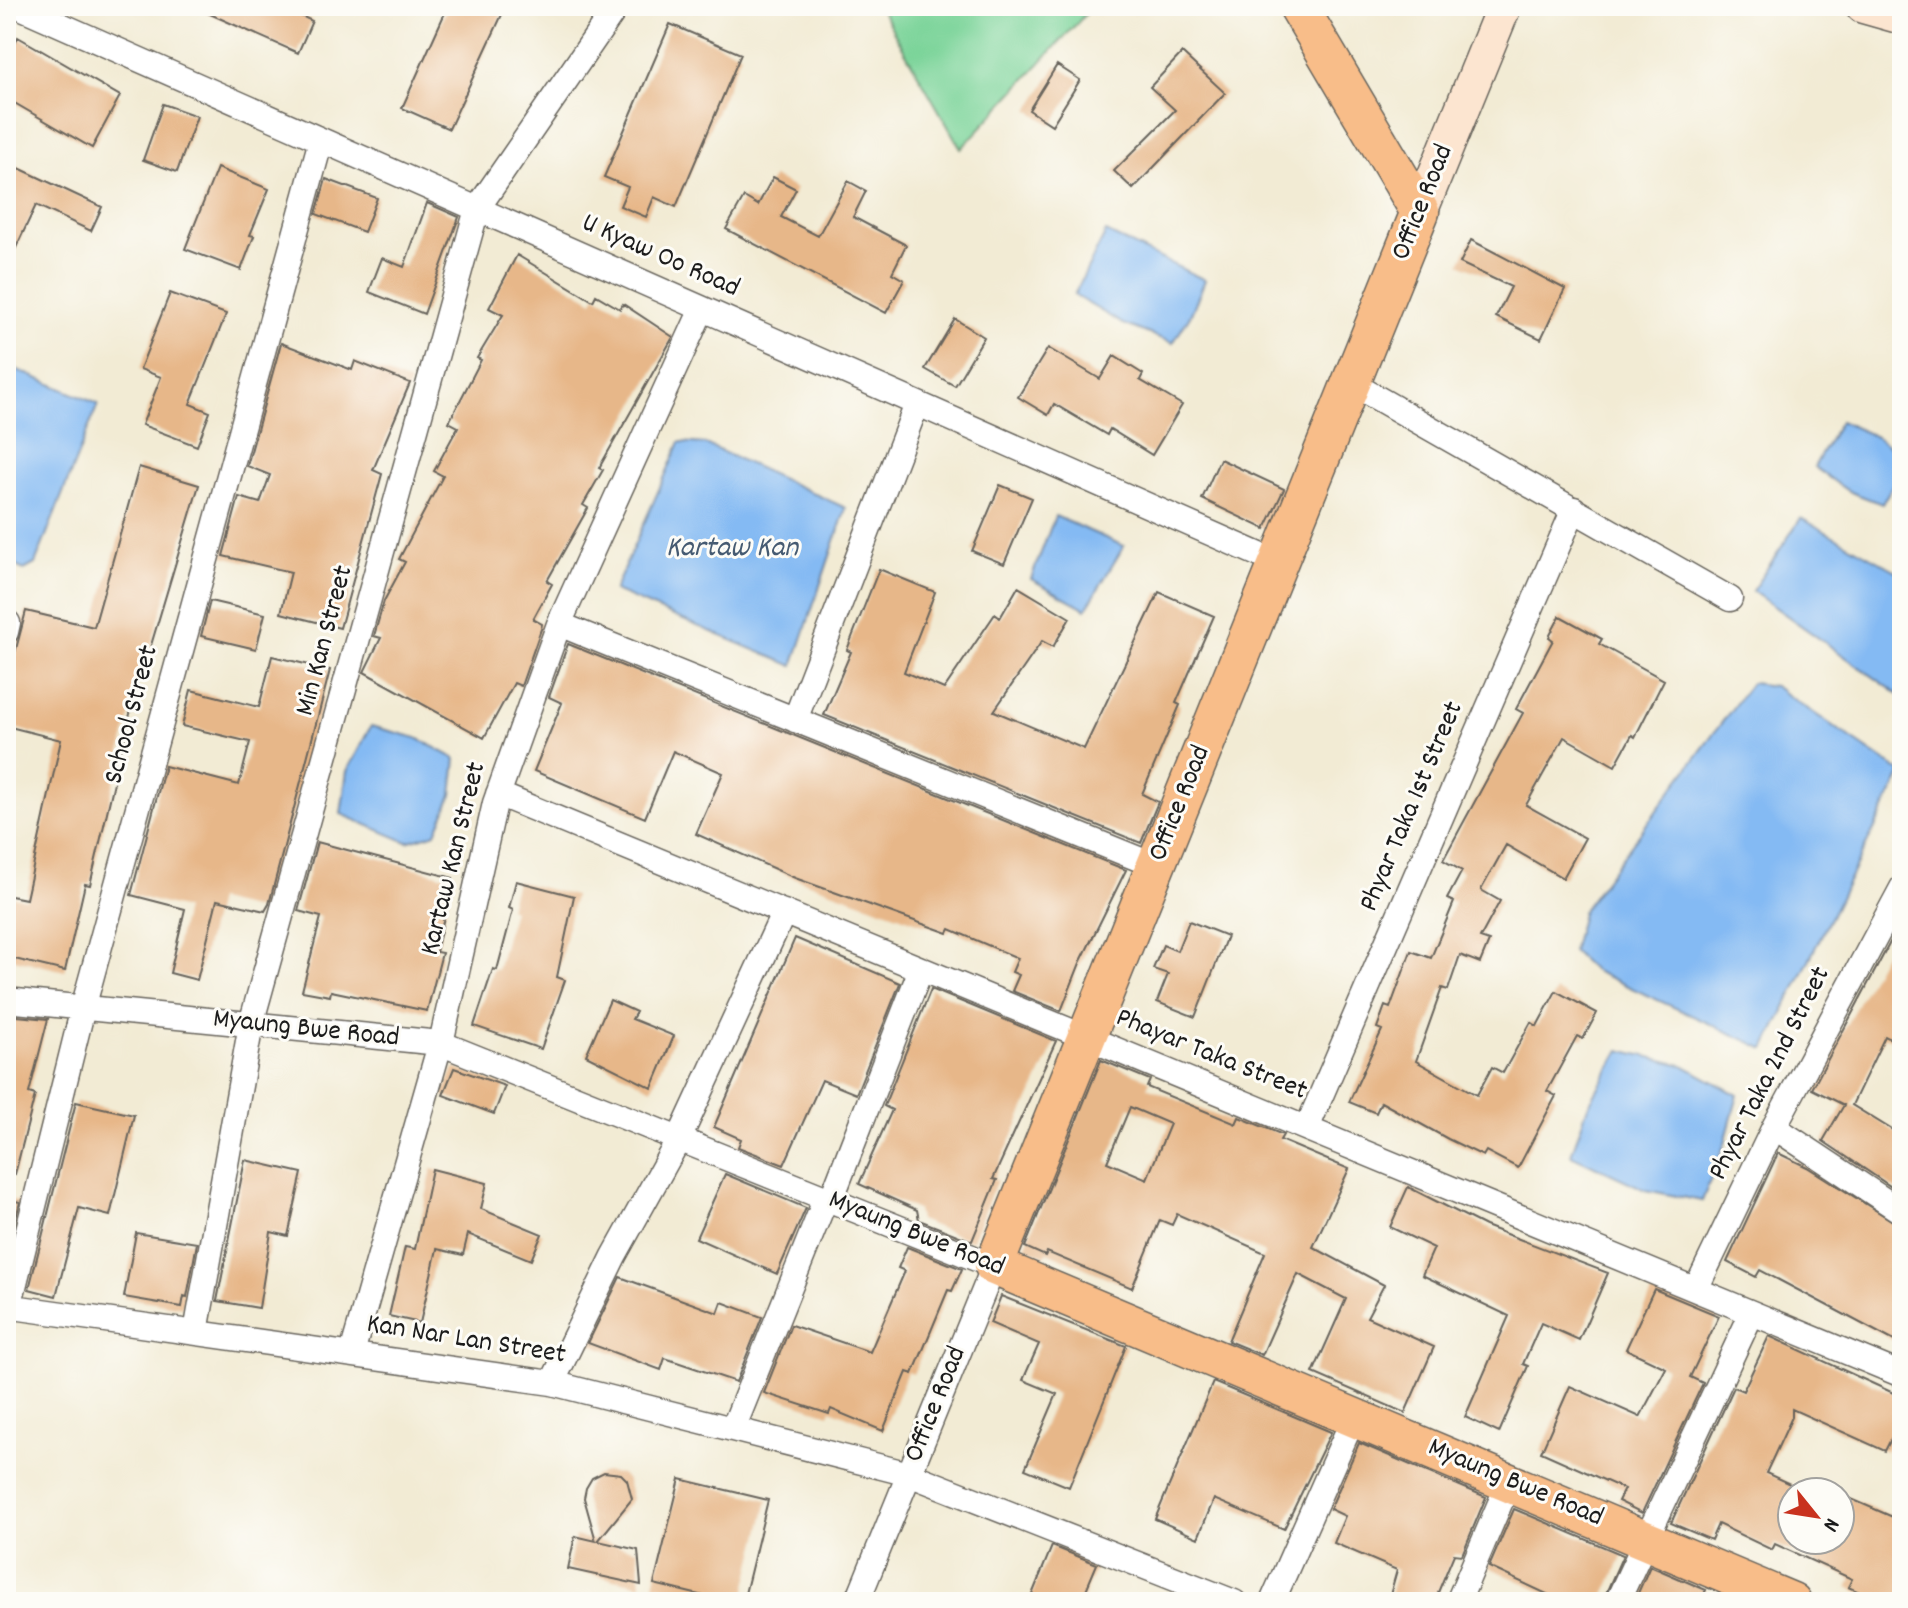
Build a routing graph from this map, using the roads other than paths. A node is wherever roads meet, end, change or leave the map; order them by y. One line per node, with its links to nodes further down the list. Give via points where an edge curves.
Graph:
1 (18, 6): 7 (street, U Kyaw Oo Road)
2 (617, 6): 8 (street, Min Kan Street)
3 (1298, 6): 9 (main road)
4 (1504, 6): 9 (street, Office Road)
5 (1863, 6): 6 (street)
6 (1902, 17)
7 (321, 140): 8 (street, U Kyaw Oo Road); 24 (street, School Street)
8 (477, 209): 10 (street, U Kyaw Oo Road); 25 (street, Min Kan Street)
9 (1420, 212): 11 (main road, Office Road)
10 (702, 309): 12 (street, U Kyaw Oo Road); 16 (street, Kartaw Kan Street)
11 (1351, 383): 13 (street); 14 (main road, Office Road)
12 (917, 404): 14 (street, U Kyaw Oo Road); 17 (street)
13 (1574, 509): 15 (street); 29 (street, Phyar Taka 1st Street)
14 (1278, 563): 19 (main road, Office Road)
15 (1730, 599)
16 (559, 624): 17 (street); 18 (street, Kartaw Kan Street)
17 (795, 720): 19 (street)
18 (498, 794): 21 (street, Phayar Taka Street); 27 (street, Kartaw Kan Street)
19 (1156, 866): 26 (main road, Office Road)
20 (1902, 888): 28 (street, Phyar Taka 2nd Street)
21 (784, 912): 22 (street, Phayar Taka Street); 30 (street)
22 (921, 969): 26 (street, Phayar Taka Street); 31 (street)
23 (6, 1000): 24 (street, Myaung Bwe Road)
24 (83, 1008): 25 (street, Myaung Bwe Road); 35 (street, School Street)
25 (251, 1024): 27 (street, Myaung Bwe Road); 37 (street, Min Kan Street)
26 (1086, 1037): 29 (street, Phayar Taka Street); 33 (main road, Office Road)
27 (440, 1043): 30 (street, Myaung Bwe Road); 38 (street, Kartaw Kan Street)
28 (1774, 1127): 32 (street); 34 (street, Phyar Taka 2nd Street)
29 (1307, 1128): 34 (street, Phayar Taka Street)
30 (679, 1139): 31 (street, Myaung Bwe Road); 40 (street)
31 (829, 1199): 33 (street, Myaung Bwe Road); 42 (street)
32 (1902, 1212)
33 (994, 1266): 41 (main road, Myaung Bwe Road); 43 (street, Office Road)
34 (1696, 1289): 36 (street, Phayar Taka Street)
35 (8, 1306): 37 (street, Kan Nar Lan Street)
36 (1752, 1313): 39 (street, Phayar Taka Street); 45 (street)
37 (196, 1332): 38 (street, Kan Nar Lan Street)
38 (352, 1353): 40 (street, Kan Nar Lan Street)
39 (1899, 1373)
40 (552, 1383): 42 (street, Kan Nar Lan Street)
41 (1354, 1417): 44 (main road, Myaung Bwe Road); 48 (street)
42 (733, 1429): 43 (street, Kan Nar Lan Street)
43 (909, 1474): 46 (street, Office Road); 47 (street, Kan Nar Lan Street)
44 (1509, 1482): 45 (main road, Myaung Bwe Road); 49 (street)
45 (1647, 1539): 50 (street); 51 (main road, Myaung Bwe Road)
46 (857, 1602)
47 (1234, 1602)
48 (1272, 1602)
49 (1458, 1602)
50 (1617, 1602)
51 (1792, 1602)

